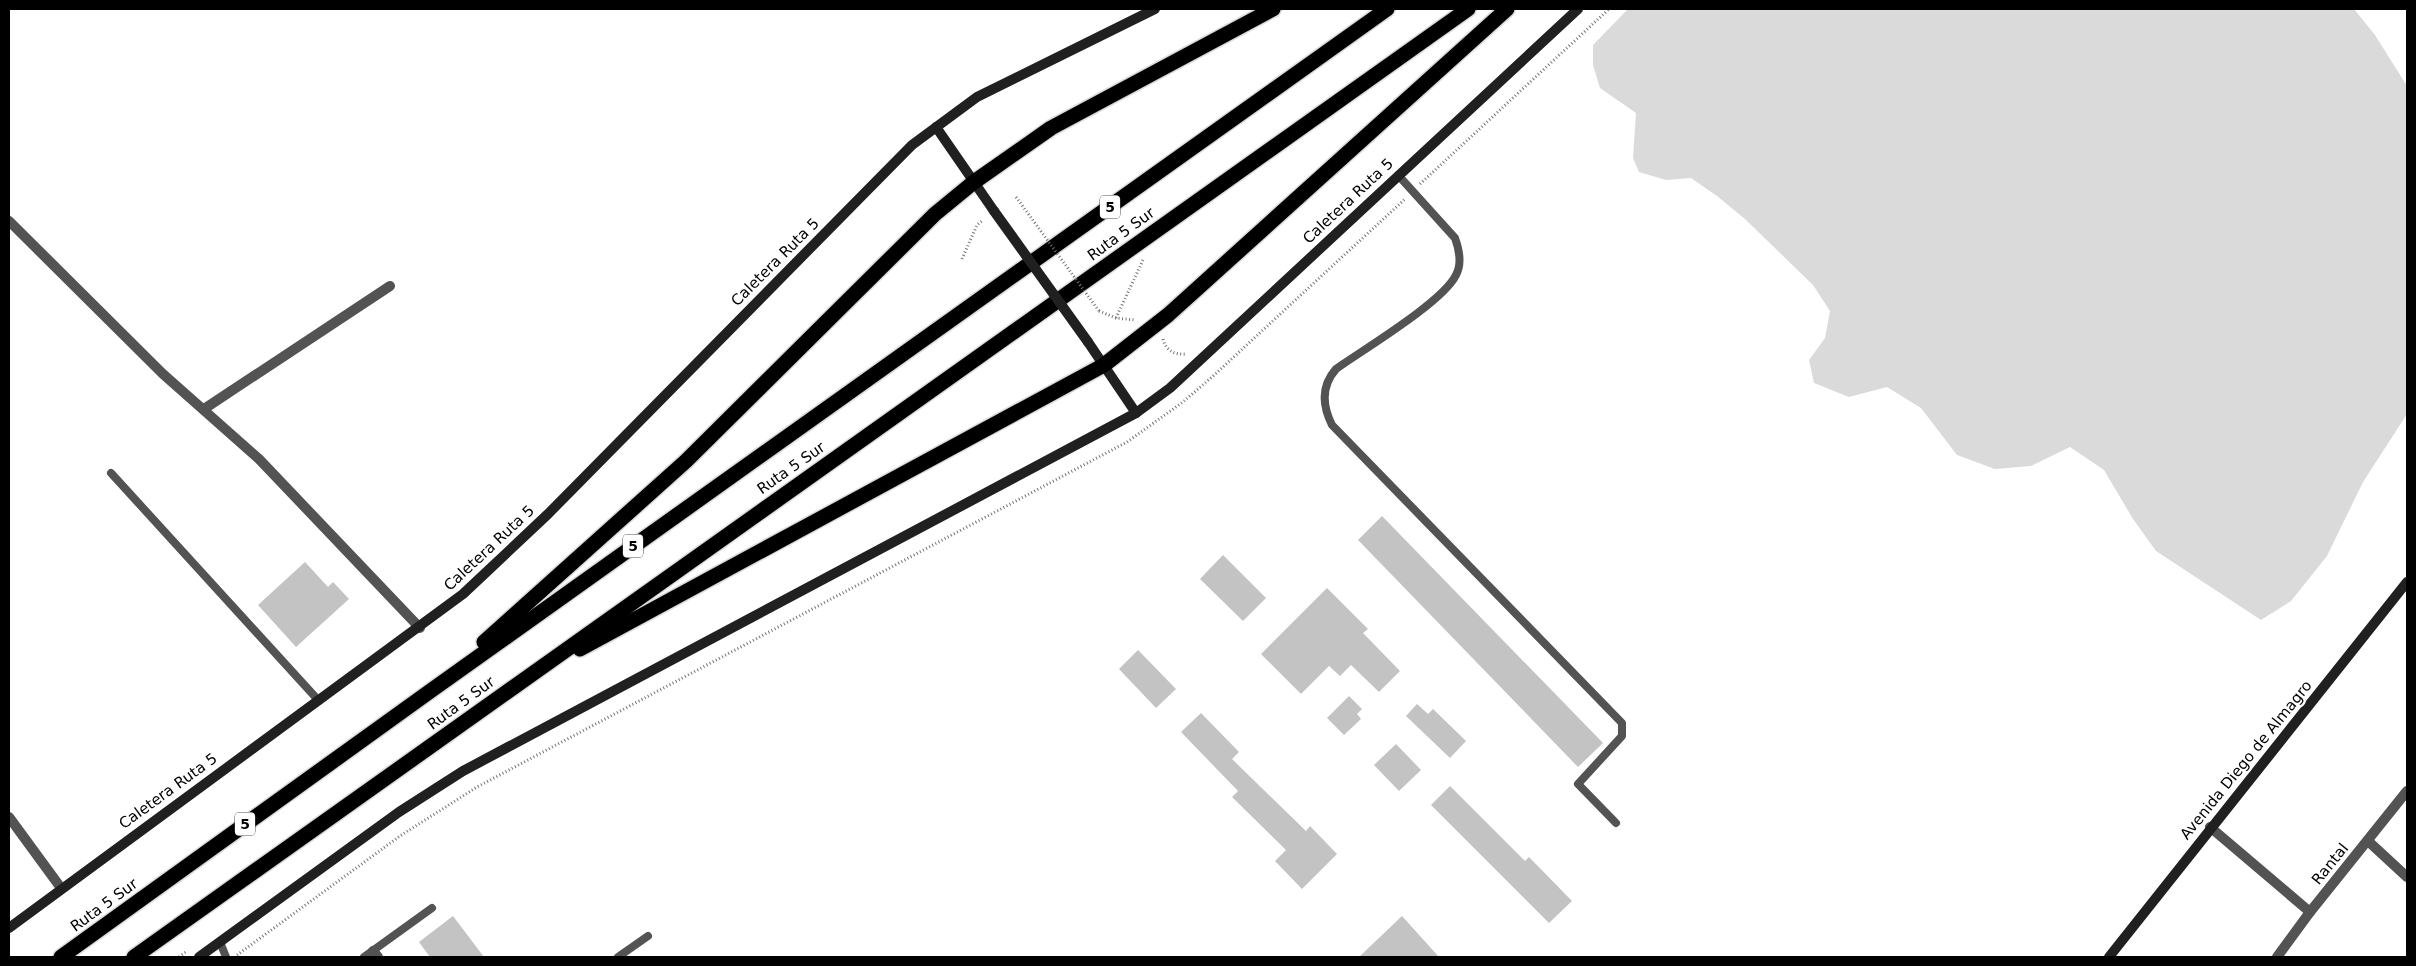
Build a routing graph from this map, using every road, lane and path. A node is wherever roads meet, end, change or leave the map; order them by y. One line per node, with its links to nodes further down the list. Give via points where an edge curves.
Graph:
1 (1155, 9): 7 (street, Caletera Ruta 5, via 1002,84)
2 (1273, 9): 9 (highway, via 1051,128)
3 (1387, 9): 27 (highway, Ruta 5 Sur / 5)
4 (1468, 9): 26 (highway, Ruta 5 Sur)
5 (1507, 9): 20 (highway, via 1168,316)
6 (1578, 9): 8 (street, Caletera Ruta 5)
7 (936, 127): 9 (street); 25 (street, Caletera Ruta 5, via 892,164 548,514 463,594)
8 (1398, 175): 22 (street, Caletera Ruta 5, via 1170,388); 31 (lane, via 1455,238 1459,249 1458,273 1442,294 1336,369 1327,379 1324,392 1327,416 1332,425 1622,722 1622,736 1578,784)
9 (974, 182): 20 (street, bridge); 27 (highway, via 935,214 686,461)
10 (1016, 196): 16 (path, bridge, via 1099,311)
11 (9, 221): 21 (street, via 163,374)
12 (982, 221): 14 (path, via 977,225)
13 (1145, 256): 16 (path)
14 (962, 259)
15 (390, 286): 21 (street)
16 (1116, 318): 17 (path)
17 (1139, 318)
18 (1164, 335): 19 (path, via 1165,347 1173,353)
19 (1192, 353)
20 (1104, 365): 22 (street); 26 (highway)
21 (204, 409): 25 (street, via 259,459)
22 (1136, 413): 40 (street, Caletera Ruta 5, via 463,771 399,812)
23 (111, 473): 28 (lane)
24 (2407, 582): 32 (street, Avenida Diego de Almagro)
25 (420, 628): 28 (street, Caletera Ruta 5)
26 (523, 680): 43 (highway, Ruta 5 Sur)
27 (429, 692): 42 (highway, Ruta 5 Sur / 5)
28 (319, 702): 35 (street, Caletera Ruta 5)
29 (2407, 791): 33 (street, Rantal)
30 (9, 817): 35 (street)
31 (1616, 822)
32 (2210, 827): 37 (street); 48 (street, Avenida Diego de Almagro)
33 (2368, 842): 34 (street); 37 (street, Rantal)
34 (2407, 877)
35 (61, 888): 38 (street, Caletera Ruta 5)
36 (432, 908): 41 (lane)
37 (2310, 912): 49 (street, Rantal)
38 (9, 928)
39 (648, 936): 47 (lane)
40 (220, 942): 44 (street, Caletera Ruta 5); 45 (lane)
41 (375, 954): 46 (lane)
42 (61, 957)
43 (134, 957)
44 (199, 957)
45 (226, 957)
46 (364, 957)
47 (618, 957)
48 (2109, 957)
49 (2277, 957)

